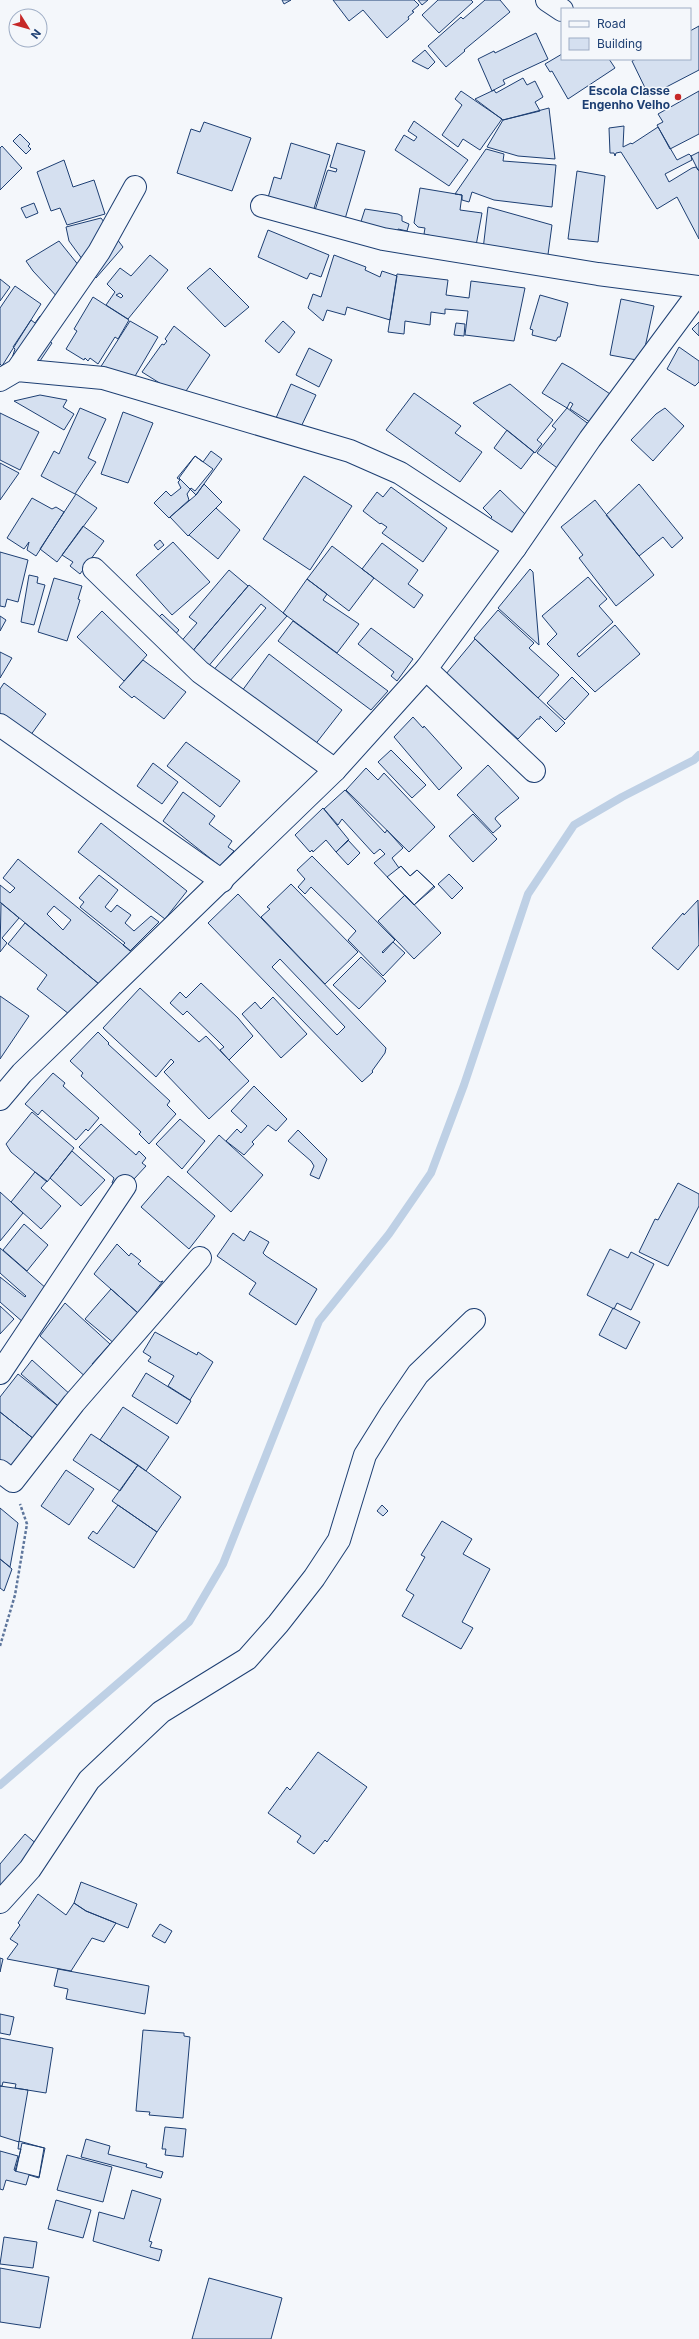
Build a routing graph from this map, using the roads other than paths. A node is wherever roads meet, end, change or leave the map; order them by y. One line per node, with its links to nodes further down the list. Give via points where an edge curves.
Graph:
1 (547, 0): 2 (street)
2 (561, 9)
3 (135, 187): 7 (street, via 99,252)
4 (262, 206): 5 (street, via 383,239 598,274)
5 (699, 287)
6 (699, 292): 8 (street, via 590,439)
7 (9, 375): 8 (street, via 103,378 350,451 400,473)
8 (515, 548): 10 (street)
9 (94, 569): 12 (street, via 200,672)
10 (426, 669): 12 (street); 13 (street)
11 (0, 725): 14 (street)
12 (335, 770): 14 (street)
13 (534, 771)
14 (222, 881): 15 (street, via 22,1072)
15 (0, 1099)
16 (125, 1186): 19 (street)
17 (200, 1258): 20 (street, via 74,1403)
18 (474, 1320): 21 (street, via 418,1374 390,1415 365,1455 338,1540 314,1578 278,1624 248,1659 161,1712 89,1780 30,1869)
19 (0, 1373)
20 (6, 1476)
21 (0, 1902)

